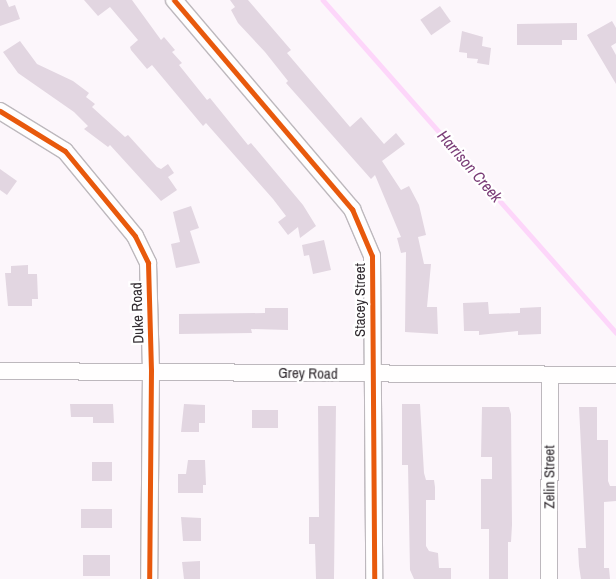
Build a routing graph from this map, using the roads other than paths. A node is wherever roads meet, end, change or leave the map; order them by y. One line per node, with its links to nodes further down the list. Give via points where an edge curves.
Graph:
1 (174, 0): 5 (street, Stacey Street, via 352,209 372,256)
2 (0, 111): 3 (street, Duke Road, via 65,151 135,236 148,263)
3 (151, 370): 4 (street, Grey Road); 5 (street, Grey Road); 8 (street, Duke Road)
4 (0, 371)
5 (373, 374): 6 (street, Grey Road); 9 (street, Stacey Street)
6 (550, 375): 7 (street, Grey Road); 10 (street, Zelin Street)
7 (614, 375)
8 (149, 579)
9 (374, 579)
10 (548, 579)

